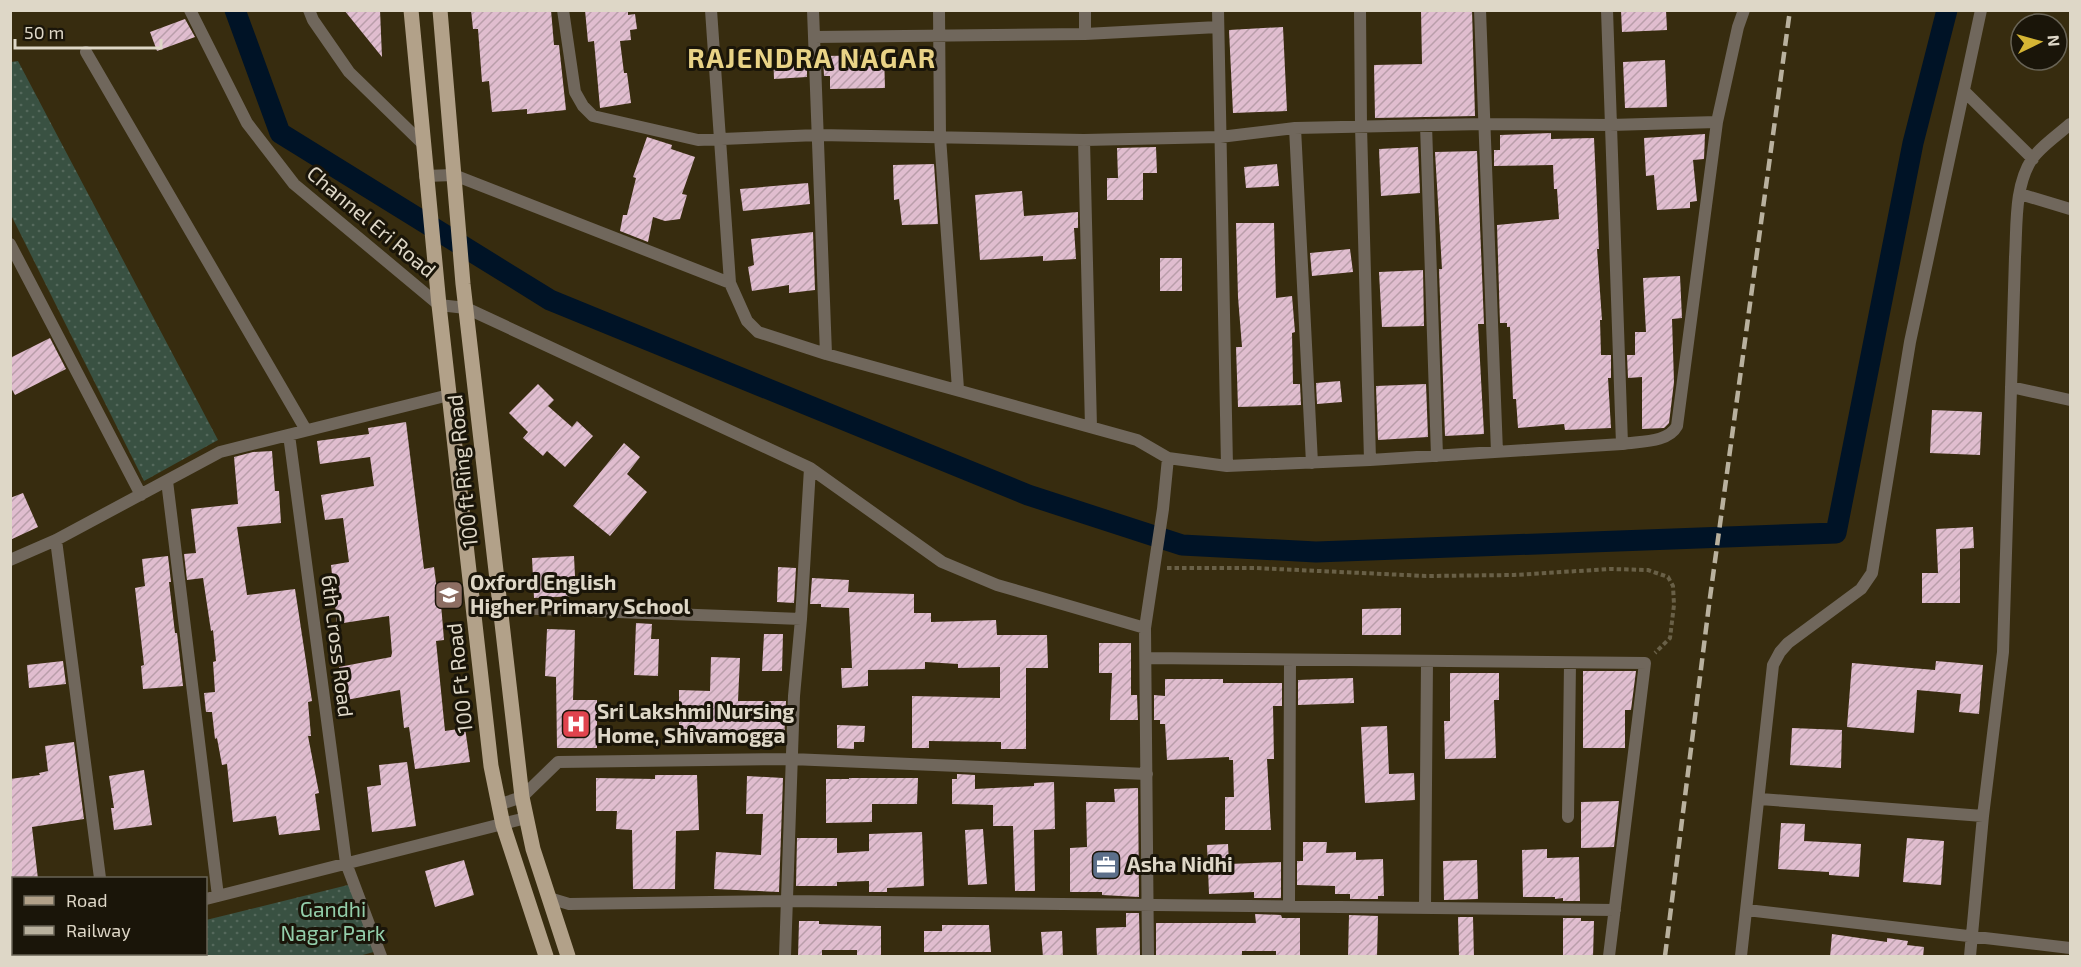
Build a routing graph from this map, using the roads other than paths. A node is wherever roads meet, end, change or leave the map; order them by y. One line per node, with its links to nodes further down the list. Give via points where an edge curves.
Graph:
1 (190, 10): 42 (street, Channel Eri Road, via 247,123 294,184)
2 (309, 10): 34 (street, via 349,72)
3 (411, 10): 34 (main road)
4 (440, 10): 36 (main road, 100 ft Ring Road)
5 (563, 10): 32 (street, via 575,92 592,116 698,140)
6 (711, 10): 32 (street)
7 (813, 10): 19 (street)
8 (939, 10): 18 (street)
9 (1085, 10): 17 (street)
10 (1218, 10): 16 (street)
11 (1360, 10): 27 (street)
12 (1480, 10): 23 (street)
13 (1607, 10): 26 (street)
14 (1744, 10): 22 (street)
15 (1981, 10): 21 (street)
16 (1218, 27): 17 (street); 30 (street)
17 (1085, 34): 18 (street)
18 (938, 36): 19 (street); 31 (street)
19 (814, 37): 29 (street)
20 (86, 52): 50 (street)
21 (1964, 91): 35 (street); 74 (street, via 1910,342 1872,573 1861,589 1788,643 1773,665)
22 (1717, 122): 26 (street); 52 (street, via 1677,426 1666,437)
23 (1483, 124): 25 (street); 26 (street); 53 (street)
24 (2070, 124): 35 (street)
25 (1426, 125): 27 (street); 54 (street)
26 (1610, 125): 52 (street)
27 (1361, 126): 28 (street); 56 (street)
28 (1295, 128): 30 (street); 57 (street)
29 (818, 135): 31 (street); 32 (street); 44 (street)
30 (1220, 137): 33 (street); 58 (street)
31 (940, 138): 33 (street); 46 (street)
32 (720, 139): 41 (street)
33 (1084, 140): 49 (street)
34 (423, 144): 37 (main road)
35 (2032, 159): 38 (street)
36 (454, 175): 37 (street); 41 (street); 43 (main road, 100 ft Ring Road)
37 (425, 176): 42 (main road, 100 Ft Road)
38 (2020, 194): 39 (street); 45 (street)
39 (2070, 210)
40 (10, 244): 61 (street)
41 (730, 283): 44 (street, via 747,321 758,333)
42 (439, 305): 43 (street); 47 (main road, 100 Ft Road)
43 (466, 308): 59 (street); 64 (main road, 100 ft Ring Road)
44 (826, 354): 46 (street)
45 (2011, 387): 48 (street); 76 (street, via 2003,652)
46 (958, 389): 49 (street)
47 (449, 395): 50 (street); 75 (main road, 100 Ft Road)
48 (2070, 400)
49 (1090, 427): 55 (street, via 1137,440)
50 (306, 430): 51 (street)
51 (289, 435): 60 (street, via 220,452); 80 (street, 6th Cross Road)
52 (1622, 444): 53 (street)
53 (1497, 453): 54 (street)
54 (1437, 456): 56 (street)
55 (1168, 458): 58 (street); 66 (street)
56 (1370, 460): 57 (street)
57 (1312, 463): 58 (street)
58 (1227, 466)
59 (810, 468): 65 (street); 66 (street, via 942,562 997,585)
60 (166, 481): 61 (street); 82 (street)
61 (141, 495): 62 (street)
62 (56, 540): 63 (street); 81 (street)
63 (10, 560)
64 (499, 605): 65 (street); 73 (main road, 100 ft Ring Road)
65 (801, 619): 71 (street)
66 (1145, 628): 67 (street)
67 (1146, 658): 68 (street); 72 (street)
68 (1290, 660): 69 (street); 86 (street)
69 (1427, 661): 70 (street); 87 (street)
70 (1570, 663): 77 (street); 88 (street, via 1645,663)
71 (791, 759): 72 (street); 73 (street, via 558,762); 84 (street)
72 (1147, 774): 85 (street)
73 (522, 797): 75 (street); 78 (main road, 100 ft Ring Road)
74 (1760, 800): 76 (street); 89 (street)
75 (498, 805): 79 (main road, 100 Ft Road)
76 (1983, 816): 90 (street)
77 (1568, 817)
78 (526, 818): 79 (street); 83 (main road, 100 ft Ring Road)
79 (502, 825): 80 (street); 93 (main road, 100 Ft Road)
80 (346, 863): 82 (street); 92 (street, 6th Cross Road)
81 (100, 877)
82 (212, 898)
83 (549, 898): 84 (street, via 569,904); 94 (main road, 100 ft Ring Road)
84 (786, 901): 85 (street); 95 (street)
85 (1148, 905): 86 (street); 96 (street)
86 (1289, 906): 87 (street)
87 (1425, 908): 88 (street)
88 (1615, 910): 97 (street)
89 (1747, 910): 90 (street); 98 (street)
90 (1973, 936): 91 (street); 99 (street)
91 (2070, 948)
92 (381, 957)
93 (546, 957)
94 (568, 957)
95 (785, 957)
96 (1148, 957)
97 (1609, 957)
98 (1741, 957)
99 (1970, 957)

